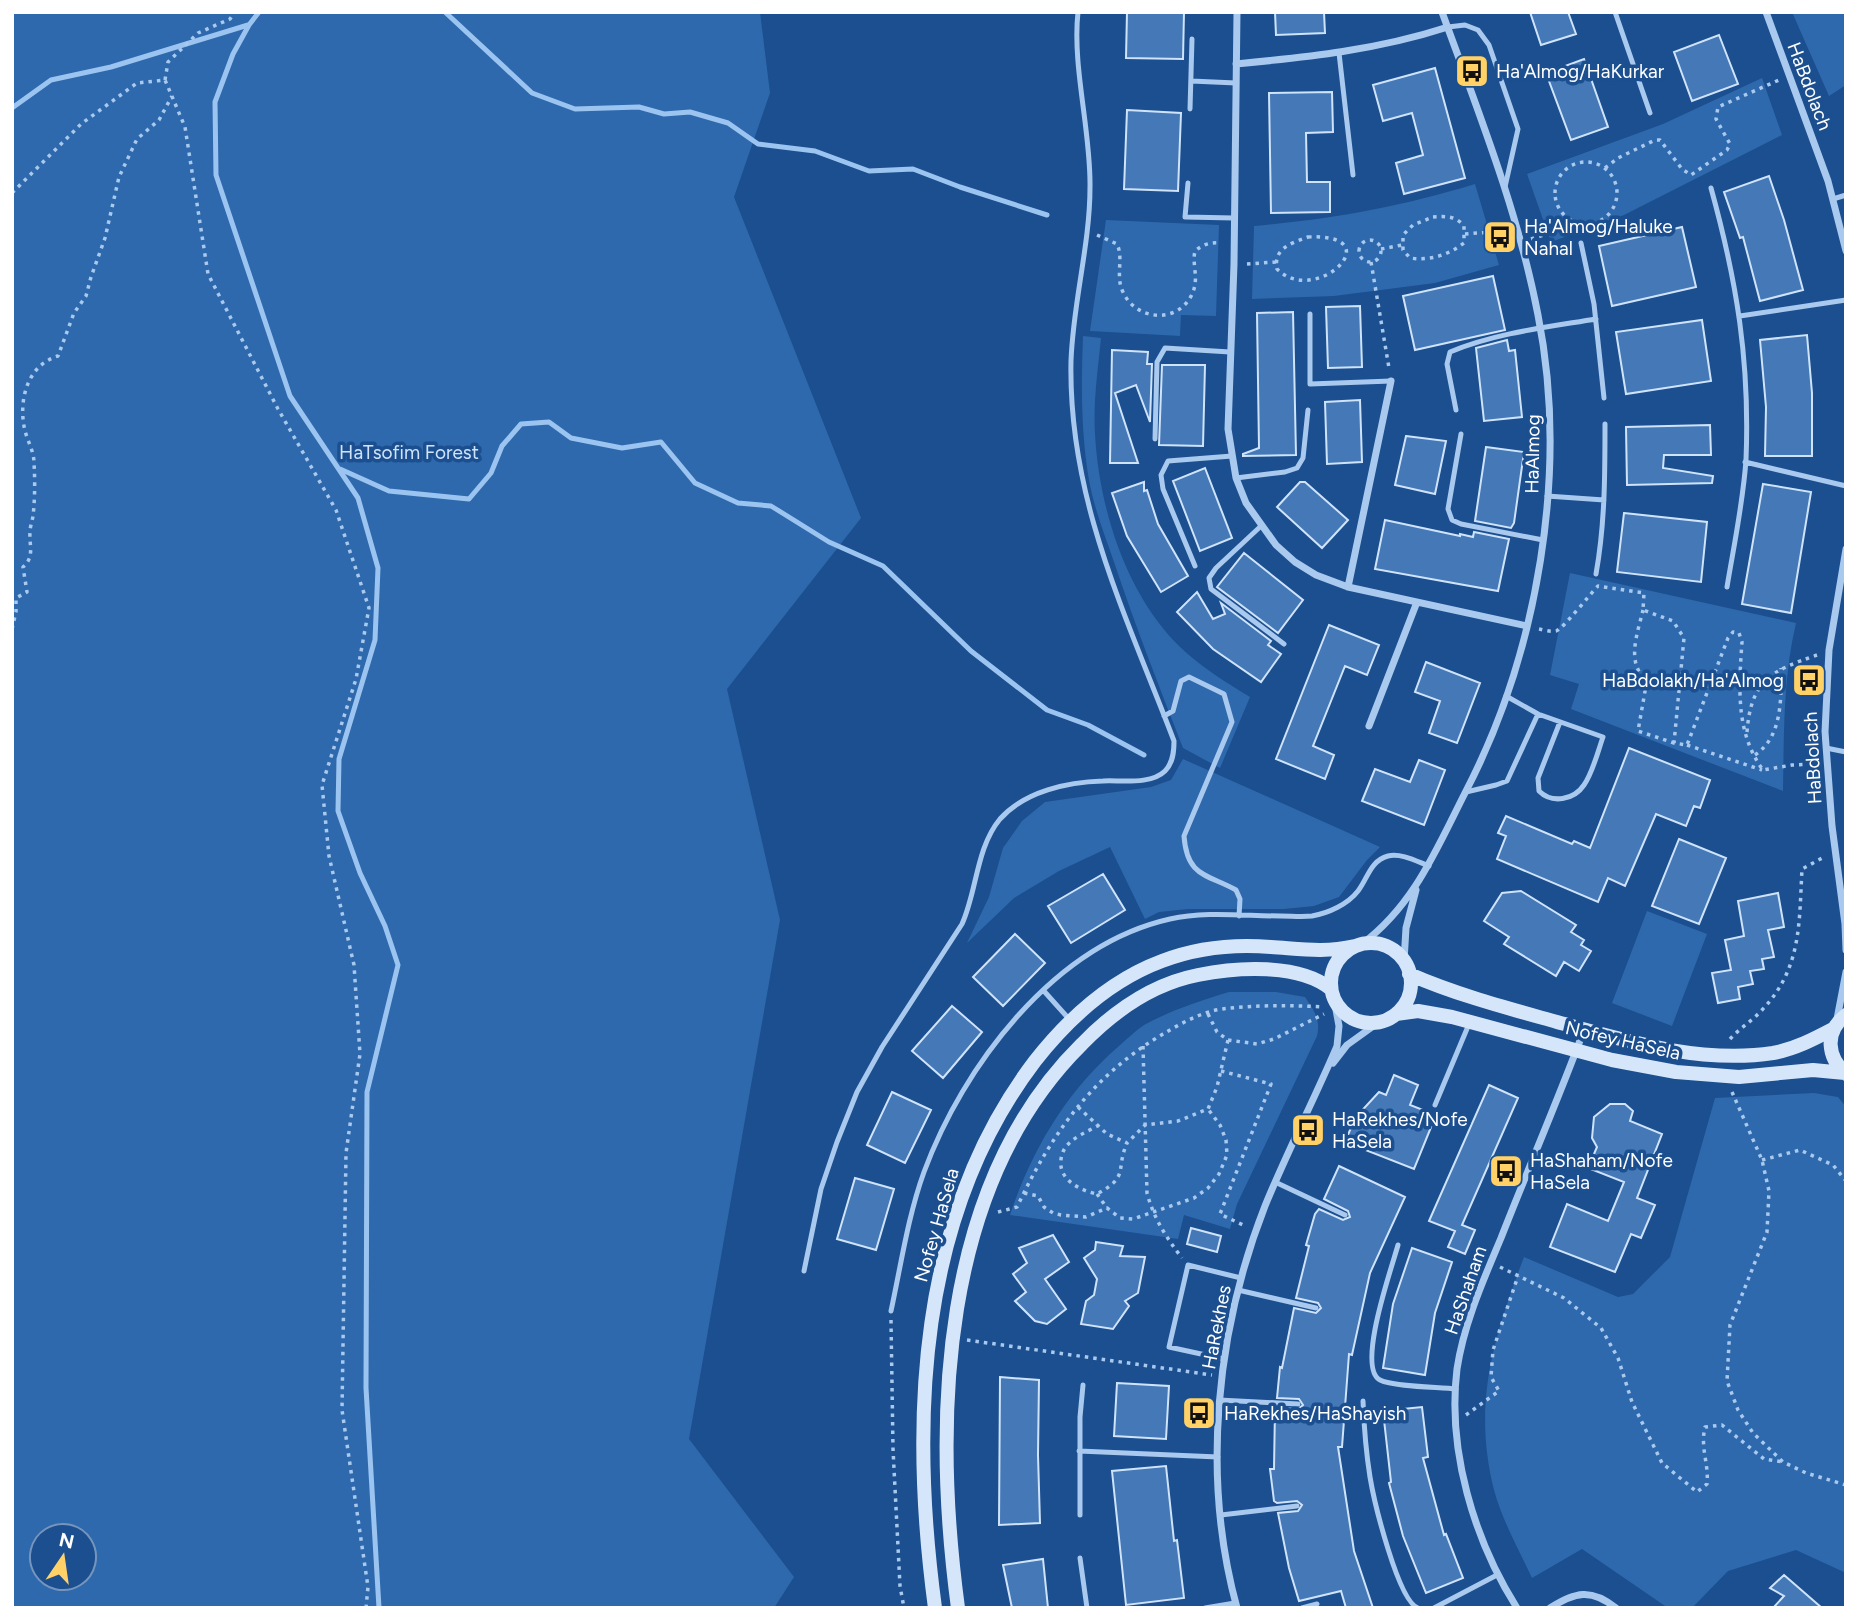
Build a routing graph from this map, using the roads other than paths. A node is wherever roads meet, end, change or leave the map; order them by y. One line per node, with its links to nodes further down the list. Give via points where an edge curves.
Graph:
1 (1078, 12): 56 (lane, via 1077,51 1090,186 1071,361 1077,454 1094,532)
2 (1237, 12): 9 (street)
3 (1442, 12): 6 (street, HaAlmog)
4 (1615, 12): 13 (lane)
5 (1766, 12): 19 (street, HaBdolach)
6 (1448, 27): 8 (street); 17 (street, HaAlmog); 17 (lane, via 1465,25 1478,30 1489,44 1518,129)
7 (1192, 39): 10 (lane)
8 (1339, 53): 9 (street); 14 (lane)
9 (1236, 64): 11 (street)
10 (1191, 81): 11 (lane); 12 (lane)
11 (1236, 83): 20 (street)
12 (1191, 109)
13 (1650, 113)
14 (1353, 175)
15 (1188, 183): 20 (lane, via 1185,217)
16 (1711, 188): 25 (lane)
17 (1504, 190): 27 (street, HaAlmog)
18 (1846, 195): 19 (lane)
19 (1833, 199): 22 (street, HaBdolach)
20 (1234, 218): 28 (street)
21 (1581, 243): 26 (lane)
22 (1846, 251)
23 (1846, 300): 25 (lane)
24 (1310, 314): 29 (lane, via 1310,384)
25 (1740, 316): 37 (lane, via 1747,383)
26 (1596, 319): 27 (lane); 30 (lane)
27 (1540, 328): 32 (lane, via 1450,352 1447,363); 40 (street, HaAlmog, via 1549,407)
28 (1230, 352): 35 (lane, via 1165,348 1157,362); 36 (street)
29 (1391, 381): 47 (street)
30 (1604, 398)
31 (1308, 410): 38 (lane, via 1303,458 1297,468)
32 (1456, 410)
33 (1605, 424): 41 (lane)
34 (1461, 433): 43 (lane, via 1448,509 1452,520)
35 (1155, 439)
36 (1232, 456): 38 (street); 45 (lane, via 1168,461 1161,475)
37 (1745, 462): 39 (lane); 48 (lane)
38 (1237, 478): 42 (street)
39 (1846, 486)
40 (1547, 496): 41 (lane); 43 (street, HaAlmog)
41 (1604, 500): 46 (lane)
42 (1261, 526): 47 (street, via 1295,562 1316,576); 53 (lane, via 1216,568 1209,578 1211,589)
43 (1543, 540): 52 (street, HaAlmog)
44 (1846, 549): 50 (street, HaBdolach)
45 (1195, 566)
46 (1596, 574)
47 (1348, 587): 49 (street)
48 (1727, 587)
49 (1417, 602): 52 (street); 58 (street)
50 (1836, 605): 51 (street); 59 (street, HaBdolach, via 1829,650)
51 (1846, 606)
52 (1527, 626): 54 (street, HaAlmog)
53 (1284, 643)
54 (1506, 696): 55 (lane); 61 (street, HaAlmog)
55 (1538, 714): 57 (lane); 61 (lane, via 1507,781)
56 (1164, 716): 64 (lane, via 1173,710 1181,681 1189,677 1224,694 1228,704 1232,722 1184,836 1189,858 1201,876 1237,890); 85 (lane, via 1174,741 1173,757 1164,772 1151,779 1069,784 1045,791 1001,818 994,828 962,924 857,1092 821,1189)
57 (1560, 722): 57 (lane, via 1603,737 1585,785 1555,800 1539,791 1538,778)
58 (1369, 726)
59 (1826, 748): 60 (lane); 65 (street, HaBdolach)
60 (1846, 752)
61 (1466, 792): 62 (street, HaAlmog)
62 (1429, 866): 63 (street, HaAlmog); 64 (lane, via 1404,856 1388,856 1374,864 1348,902 1332,909 1312,916)
63 (1417, 887): 66 (street, HaAlmog, via 1383,928); 68 (street, HaAlmog, via 1406,928)
64 (1239, 916): 70 (lane, via 1170,919 1134,931 1075,964)
65 (1845, 925): 67 (street, HaBdolach)
66 (1358, 945): 68 (street, via 1386,946); 71 (street, via 1338,959 1331,979); 74 (street, Nofey HaSela, via 1316,952 1246,946 1179,955 1127,977)
67 (1846, 950)
68 (1407, 968): 72 (street, via 1408,996); 77 (street, Nofey HaSela, via 1477,1000)
69 (1846, 972): 76 (street)
70 (1043, 990): 74 (lane); 89 (lane, via 985,1056 943,1129 914,1204)
71 (1334, 998): 75 (street, via 1357,1021); 79 (street, HaRekhes, via 1339,1026); 106 (street, Nofey HaSela, via 1321,981 1296,973 1247,969 1169,983 1123,1008 1067,1058 1031,1106 1005,1151 978,1217 955,1338 948,1489)
72 (1396, 1014): 73 (street, Nofey HaSela, via 1418,1011); 75 (street)
73 (1470, 1021): 78 (street, Nofey HaSela); 81 (lane)
74 (1071, 1022): 105 (street, Nofey HaSela, via 1012,1093 984,1140 943,1258 924,1422 925,1501)
75 (1379, 1022): 79 (street, HaRekhes, via 1347,1045)
76 (1838, 1022): 77 (street, Nofey HaSela, via 1790,1049 1739,1055 1665,1048); 80 (street, via 1830,1041 1831,1053)
77 (1584, 1029): 78 (street, HaShaham)
78 (1576, 1050): 80 (street, Nofey HaSela, via 1647,1068 1707,1076 1813,1070); 92 (street, HaShaham, via 1469,1317)
79 (1328, 1069): 82 (street, HaRekhes)
80 (1845, 1074)
81 (1435, 1105)
82 (1275, 1182): 83 (lane); 86 (street, HaRekhes)
83 (1345, 1215)
84 (1398, 1245): 92 (lane, via 1375,1331 1370,1360 1373,1373 1391,1383)
85 (804, 1271)
86 (1241, 1278): 87 (street, HaRekhes); 90 (lane, via 1188,1265 1169,1347)
87 (1238, 1290): 88 (lane); 90 (street, HaRekhes)
88 (1316, 1308)
89 (891, 1311)
90 (1224, 1359): 93 (street, HaRekhes)
91 (1083, 1385): 96 (lane)
92 (1456, 1389): 102 (street, HaShaham, via 1464,1480)
93 (1220, 1400): 95 (lane); 97 (street, HaRekhes)
94 (1363, 1401): 110 (lane, via 1377,1506 1403,1591)
95 (1298, 1404)
96 (1079, 1451): 97 (lane); 99 (lane)
97 (1218, 1457): 100 (street, HaRekhes)
98 (1297, 1506): 100 (lane)
99 (1080, 1515)
100 (1221, 1515): 104 (street, HaRekhes)
101 (1080, 1558): 107 (lane)
102 (1497, 1575): 111 (lane); 112 (street, HaShaham)
103 (1317, 1604): 109 (lane)
104 (1236, 1605): 108 (lane)
105 (935, 1608)
106 (958, 1608)
107 (1087, 1608)
108 (1205, 1608)
109 (1302, 1608)
110 (1418, 1608)
111 (1434, 1608)
112 (1517, 1608)
113 (1550, 1608): 114 (street, via 1566,1598 1592,1594)
114 (1616, 1608)

